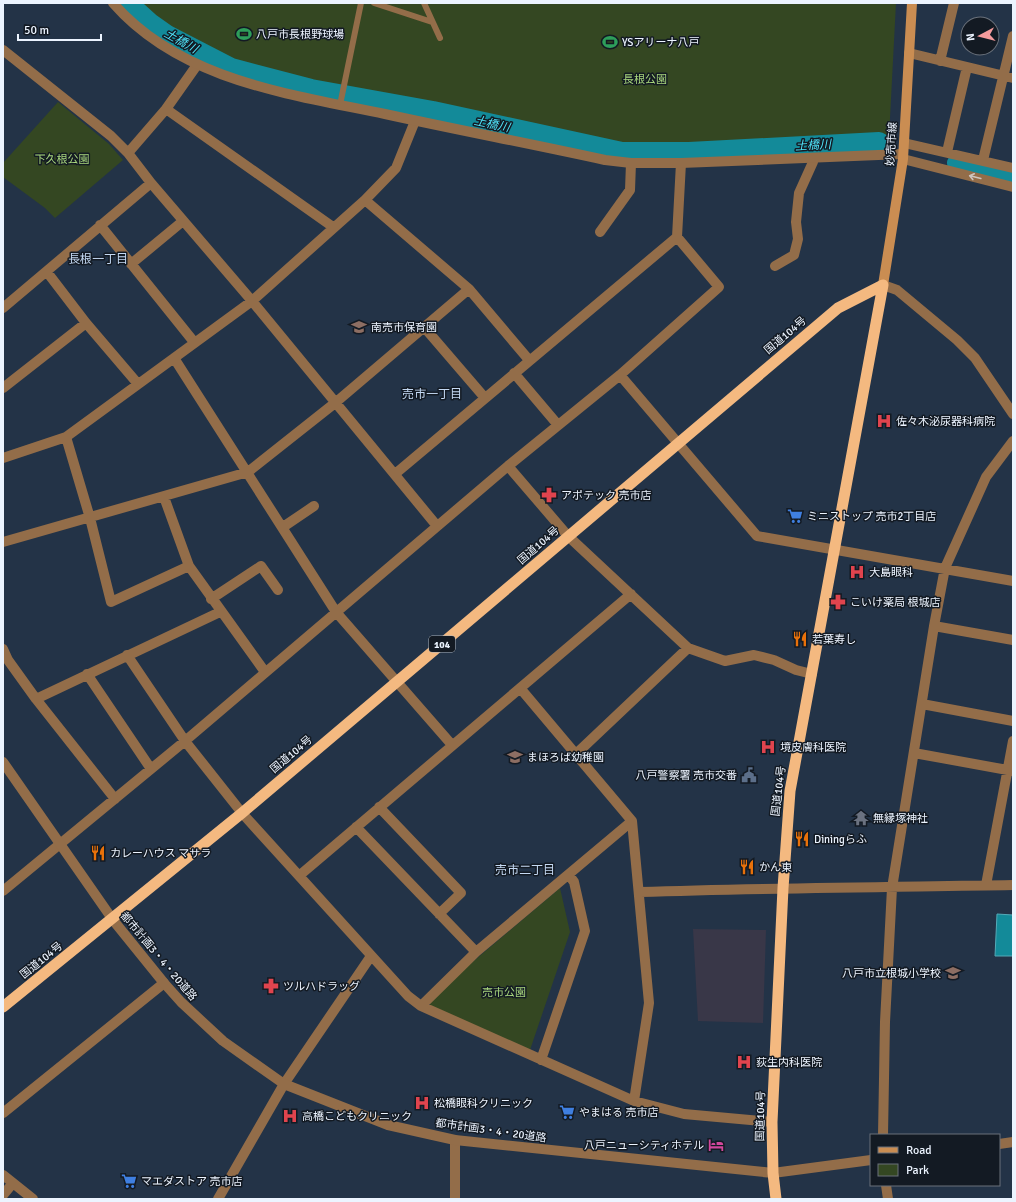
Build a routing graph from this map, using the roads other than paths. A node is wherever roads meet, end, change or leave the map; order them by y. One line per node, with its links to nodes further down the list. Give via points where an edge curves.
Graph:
1 (113, 3): 13 (street, via 169,50)
2 (361, 3): 16 (lane)
3 (374, 3): 7 (lane)
4 (424, 3): 7 (lane)
5 (912, 3): 11 (main road, 妙売市線)
6 (954, 3): 12 (street)
7 (432, 22): 9 (lane)
8 (1013, 36): 15 (street)
9 (440, 38)
10 (3, 50): 21 (street, via 83,112)
11 (909, 54): 12 (street); 19 (main road, 妙売市線)
12 (940, 61): 14 (street)
13 (198, 65): 16 (street, via 234,80); 17 (street)
14 (967, 67): 15 (street); 20 (street)
15 (1008, 77): 23 (street)
16 (340, 105): 18 (street)
17 (166, 109): 21 (street); 32 (street)
18 (415, 121): 24 (street, via 605,160); 29 (street, via 396,168)
19 (904, 152): 20 (street); 22 (street); 28 (street, one-way to 19); 38 (main road, 妙売市線)
20 (947, 152): 23 (street)
21 (128, 153): 27 (street)
22 (813, 158): 25 (street); 36 (street, via 799,193 796,222 798,239 794,255)
23 (983, 160): 26 (street)
24 (631, 163): 25 (street); 33 (street, via 630,190)
25 (681, 163): 34 (street)
26 (1013, 168)
27 (151, 183): 30 (street); 31 (street)
28 (1013, 187)
29 (364, 200): 32 (street); 39 (street)
30 (183, 221): 35 (street); 40 (street)
31 (100, 225): 35 (street); 37 (street)
32 (333, 227): 40 (street)
33 (600, 232)
34 (677, 237): 46 (street); 48 (street, via 719,288)
35 (131, 264): 44 (street)
36 (775, 266)
37 (47, 272): 41 (street); 42 (street)
38 (883, 286): 53 (street, via 897,290 957,340 975,358); 57 (highway, 国道104号 / 104, via 838,308); 69 (highway, 国道104号)
39 (469, 289): 43 (street); 46 (street)
40 (252, 301): 44 (street); 52 (street)
41 (3, 308)
42 (86, 323): 49 (street); 50 (street)
43 (424, 327): 51 (street); 52 (street)
44 (194, 342): 45 (street)
45 (174, 358): 49 (street); 60 (street)
46 (529, 360): 47 (street)
47 (514, 373): 51 (street); 54 (street)
48 (620, 375): 54 (street); 57 (street)
49 (138, 384): 55 (street)
50 (3, 388)
51 (485, 398): 61 (street)
52 (335, 403): 60 (street); 61 (street)
53 (1013, 414)
54 (558, 425): 59 (street)
55 (66, 437): 58 (street); 64 (street)
56 (1013, 441): 71 (street, via 986,477)
57 (678, 442): 67 (highway, 国道104号 / 104); 69 (street, via 757,536)
58 (3, 458)
59 (508, 466): 65 (street); 67 (street)
60 (248, 472): 62 (street); 66 (street)
61 (395, 474): 65 (street)
62 (164, 497): 64 (street); 70 (street)
63 (314, 506): 66 (street)
64 (90, 518): 68 (street); 70 (street, via 111,602)
65 (438, 526): 77 (street)
66 (283, 527): 77 (street)
67 (568, 536): 74 (street); 86 (highway, 国道104号 / 104)
68 (3, 542)
69 (834, 549): 71 (street); 85 (highway, 国道104号)
70 (189, 566): 75 (street)
71 (945, 568): 72 (street); 78 (street)
72 (1013, 581)
73 (278, 590): 75 (street, via 261,566)
74 (631, 594): 80 (street); 87 (street)
75 (211, 599): 76 (street)
76 (220, 612): 82 (street); 83 (street)
77 (336, 612): 83 (street); 86 (street)
78 (934, 626): 79 (street); 89 (street)
79 (1013, 640)
80 (688, 648): 85 (street, via 725,660 754,655); 95 (street)
81 (3, 649): 88 (street)
82 (127, 655): 84 (street); 91 (street)
83 (265, 672): 91 (street)
84 (87, 674): 88 (street); 97 (street)
85 (812, 674): 110 (highway, 国道104号, via 790,791)
86 (397, 682): 93 (street); 101 (highway, 国道104号 / 104)
87 (520, 688): 93 (street); 95 (street)
88 (36, 699): 99 (street)
89 (922, 704): 90 (street); 94 (street)
90 (1013, 720)
91 (185, 741): 97 (street); 101 (street)
92 (1013, 741): 98 (street)
93 (452, 745): 100 (street)
94 (914, 753): 98 (street); 111 (street)
95 (576, 754): 102 (street)
96 (3, 762): 104 (street, 都市計画3・4・20道路)
97 (151, 769): 99 (street)
98 (1010, 770): 107 (street)
99 (115, 799): 104 (street)
100 (379, 807): 103 (street); 113 (street, via 461,893)
101 (242, 813): 105 (street); 114 (highway, 国道104号 / 104)
102 (632, 821): 106 (street); 112 (street)
103 (356, 827): 105 (street); 113 (street)
104 (61, 844): 109 (street); 114 (street, 都市計画3・4・20道路)
105 (300, 875): 116 (street)
106 (569, 875): 115 (street); 120 (street, via 574,882 585,931)
107 (986, 885): 108 (street); 111 (street)
108 (1013, 885)
109 (4, 888)
110 (783, 888): 111 (street); 112 (street); 124 (highway, 国道104号)
111 (892, 888): 125 (street, via 885,1022)
112 (640, 892): 122 (street, via 649,1003)
113 (439, 914): 115 (street)
114 (113, 920): 117 (street, 都市計画3・4・20道路); 119 (highway, 国道104号 / 104)
115 (476, 952): 118 (street)
116 (371, 956): 118 (street, via 408,996); 121 (street)
117 (164, 983): 121 (street, 都市計画3・4・20道路, via 223,1041); 123 (street)
118 (421, 1006): 120 (street)
119 (3, 1007)
120 (541, 1060): 122 (street)
121 (284, 1084): 126 (street, 都市計画3・4・20道路, via 388,1124); 136 (street)
122 (634, 1101): 124 (street, via 684,1114)
123 (3, 1113)
124 (772, 1122): 130 (highway, 国道104号)
125 (883, 1134)
126 (455, 1140): 130 (street, 都市計画3・4・20道路); 137 (street)
127 (1013, 1142): 128 (street)
128 (1000, 1144)
129 (870, 1160): 130 (street, 都市計画3・4・20道路)
130 (773, 1173): 138 (highway, 国道104号)
131 (3, 1175): 132 (street)
132 (13, 1183): 134 (street); 135 (street)
133 (886, 1186): 139 (street)
134 (3, 1195)
135 (33, 1199)
136 (218, 1199)
137 (455, 1199)
138 (776, 1199)
139 (888, 1199)

